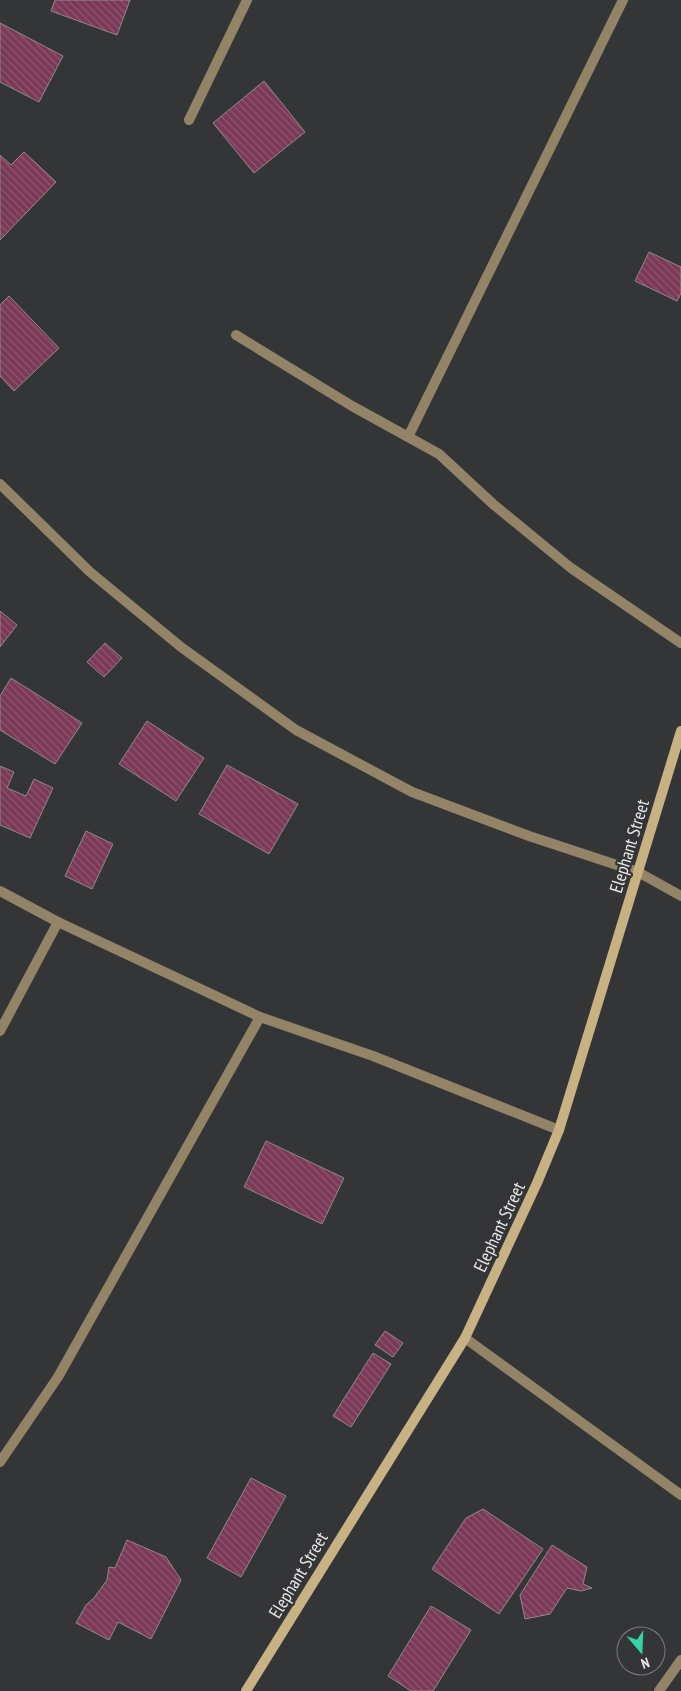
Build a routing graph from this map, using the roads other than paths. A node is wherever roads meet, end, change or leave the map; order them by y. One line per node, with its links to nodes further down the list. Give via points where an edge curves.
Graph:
1 (247, 0): 3 (street)
2 (623, 0): 5 (street)
3 (188, 120)
4 (236, 335): 5 (street)
5 (408, 437): 7 (street, via 438,454 571,568)
6 (0, 484): 9 (street, via 90,572 181,647 296,730 412,792)
7 (681, 642)
8 (681, 731): 9 (main road, Elephant Street)
9 (638, 872): 11 (street); 15 (main road, Elephant Street)
10 (0, 891): 12 (street)
11 (681, 896)
12 (58, 922): 13 (street); 14 (street)
13 (260, 1017): 15 (street, via 373,1056); 17 (street, via 58,1377)
14 (0, 1031)
15 (560, 1130): 16 (main road, Elephant Street)
16 (465, 1338): 18 (street); 20 (main road, Elephant Street)
17 (0, 1462)
18 (681, 1494)
19 (681, 1660): 21 (street)
20 (246, 1691)
21 (659, 1691)

